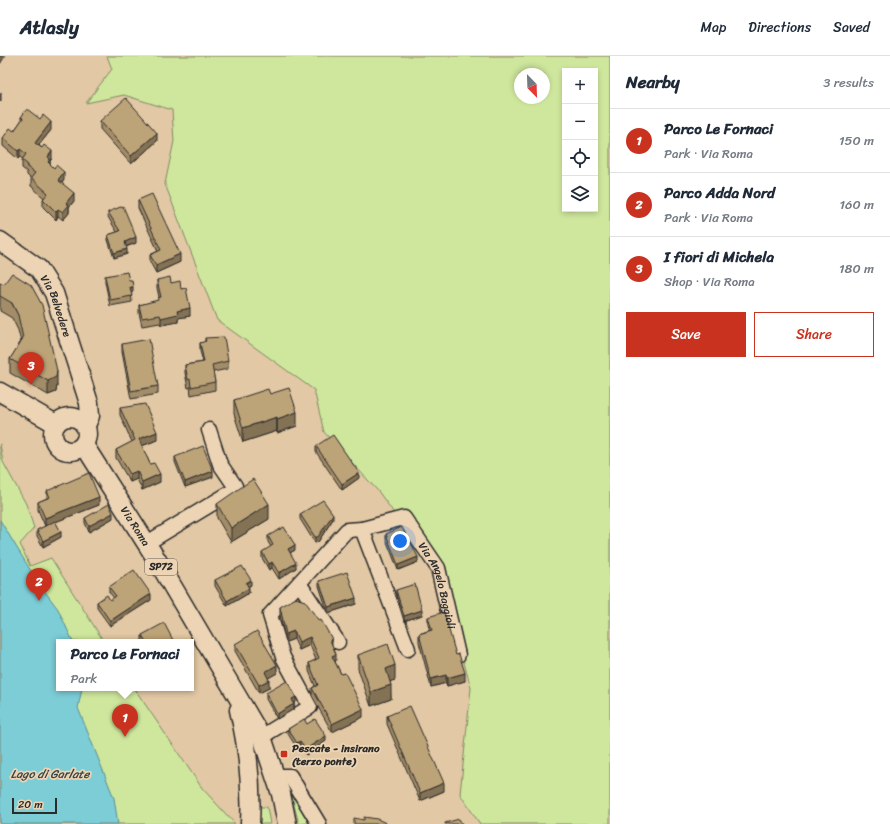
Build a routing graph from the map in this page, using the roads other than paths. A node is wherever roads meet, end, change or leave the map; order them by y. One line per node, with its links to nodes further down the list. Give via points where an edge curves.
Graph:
1 (0, 241): 2 (main road, Via Belvedere, via 40,268 54,293)
2 (76, 367): 4 (main road, Via Belvedere, via 74,408); 5 (main road, Via Belvedere, via 89,403 90,416)
3 (0, 392): 4 (main road)
4 (62, 420): 5 (main road, via 78,418); 7 (main road, via 53,435 58,446 68,451)
5 (86, 425): 7 (main road, via 88,436)
6 (209, 430): 9 (street, via 220,464 235,486 233,491)
7 (84, 445): 9 (main road, Via Roma / SP72)
8 (362, 529): 10 (street, Via Angelo Baggioli, via 347,530); 12 (street); 13 (street, Via Angelo Baggioli, via 404,518 438,568)
9 (147, 543): 14 (main road, Via Roma / SP72)
10 (299, 583): 11 (street); 15 (street, Via Angelo Baggioli, via 270,615 284,657 310,707)
11 (338, 642)
12 (408, 649)
13 (458, 655)
14 (234, 692): 15 (main road); 17 (main road, via 246,740 252,795); 18 (main road, via 257,744)
15 (260, 737): 16 (main road)
16 (275, 776): 19 (main road); 20 (street, via 290,776)
17 (250, 824)
18 (276, 824)
19 (287, 824)
20 (319, 824)

